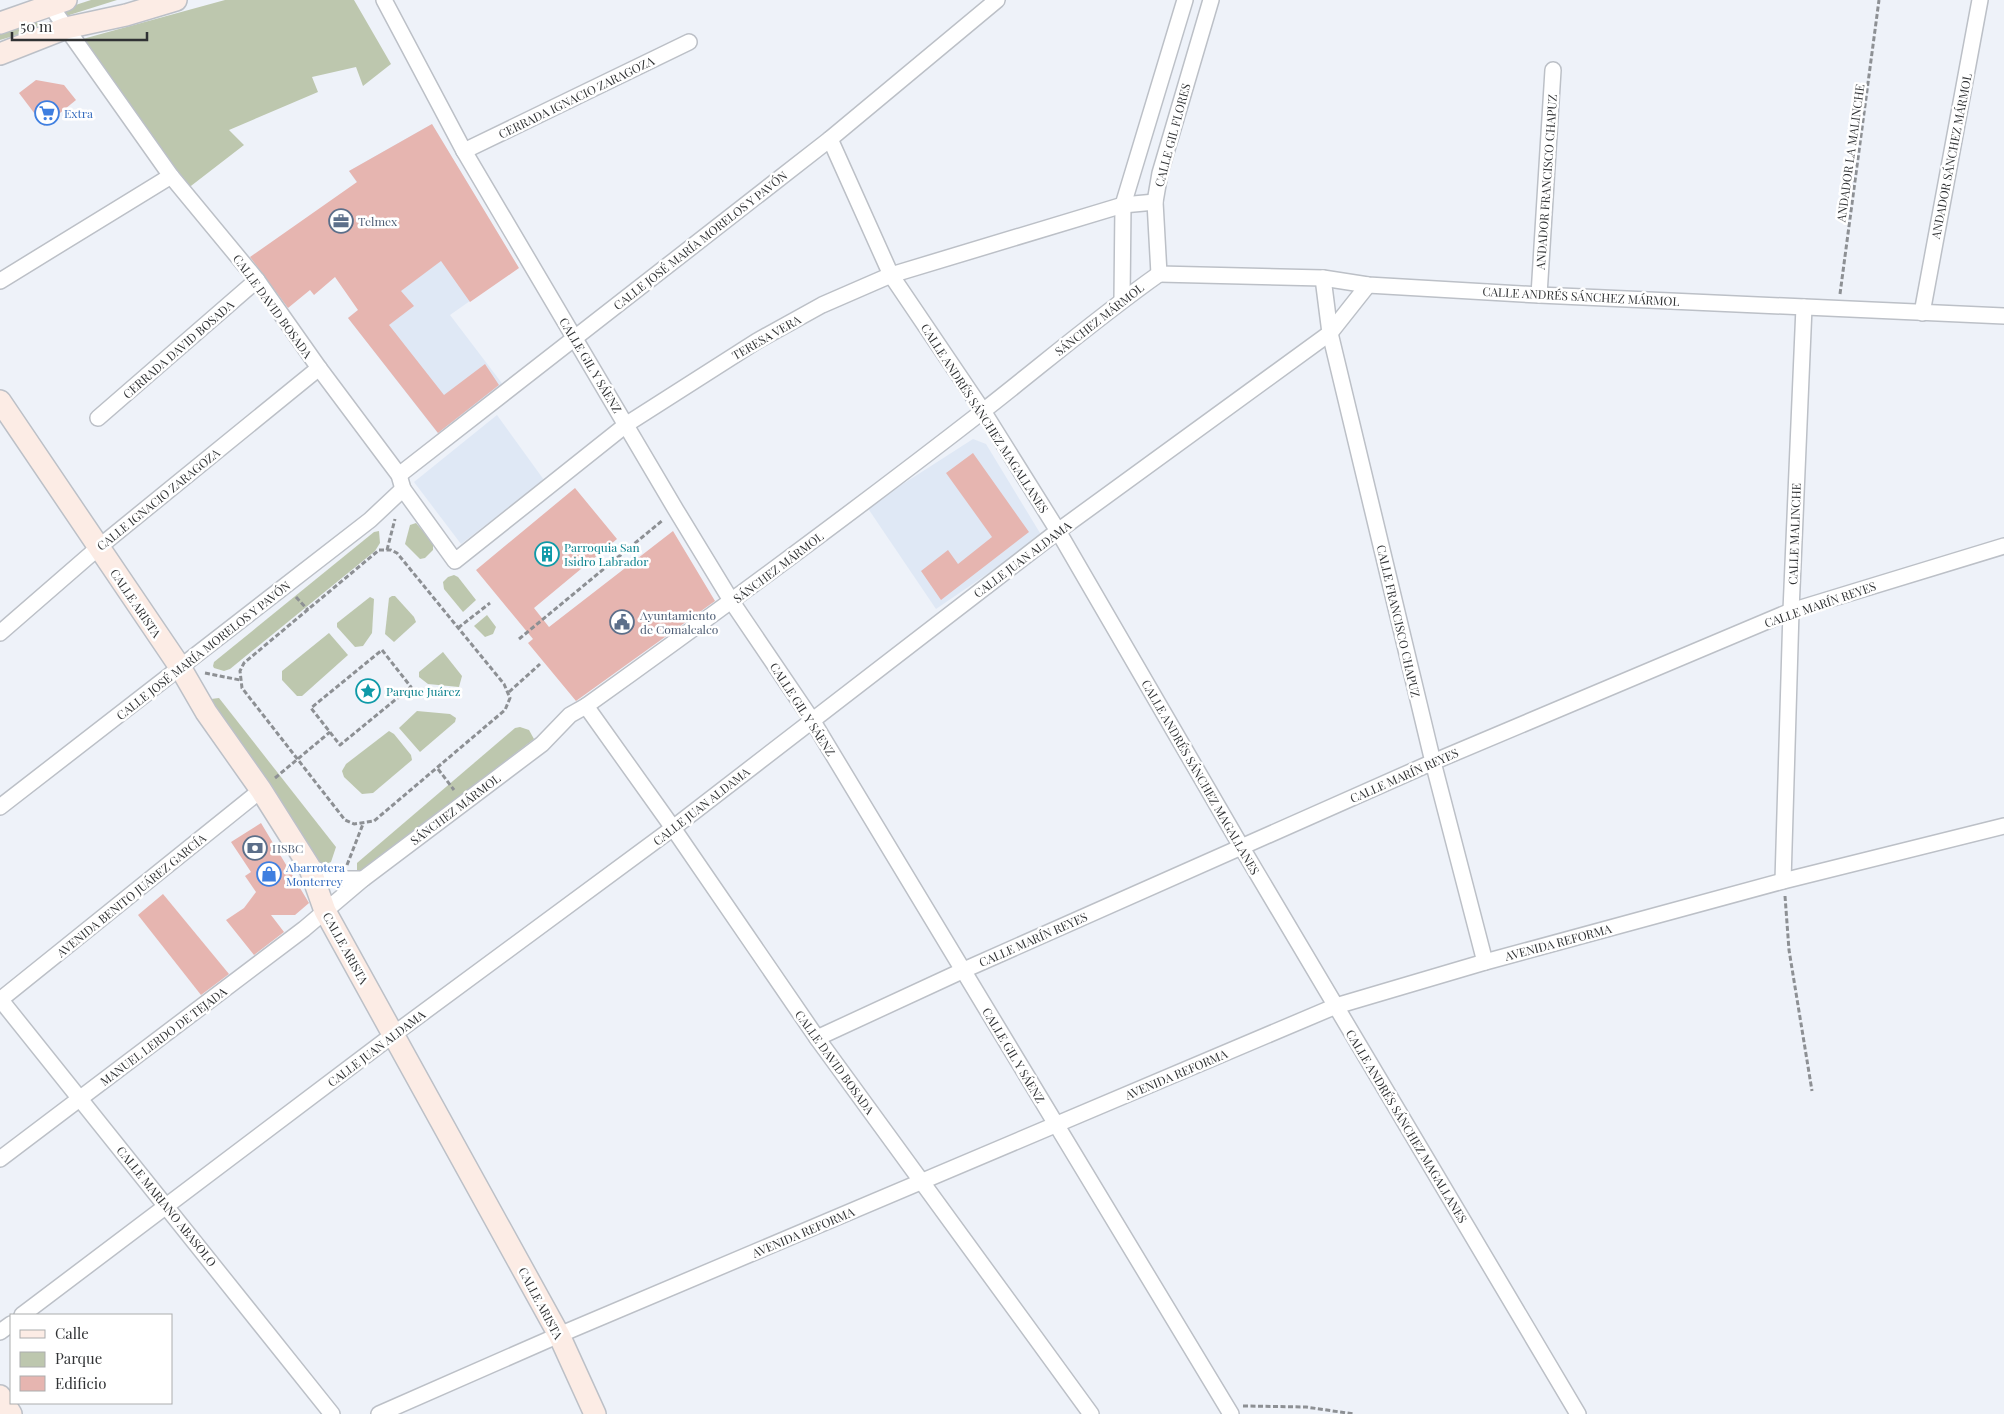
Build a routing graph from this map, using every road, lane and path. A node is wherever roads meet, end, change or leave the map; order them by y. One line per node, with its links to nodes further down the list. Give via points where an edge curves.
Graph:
1 (176, 0): 10 (street)
2 (384, 0): 15 (street, CALLE GIL Y SÁENZ)
3 (997, 0): 14 (street, CALLE JOSÉ MARÍA MORELOS Y PAVÓN)
4 (1185, 0): 18 (street)
5 (1211, 0): 17 (street, CALLE GIL FLORES, via 1160,173)
6 (1879, 0): 28 (path, ANDADOR LA MALINCHE)
7 (1980, 0): 29 (street, ANDADOR SÁNCHEZ MÁRMOL)
8 (58, 2): 9 (street); 10 (street, CALLE DAVID BOSADA)
9 (0, 22)
10 (66, 28): 12 (street); 16 (street, CALLE DAVID BOSADA)
11 (690, 42): 15 (street, CERRADA IGNACIO ZARAGOZA)
12 (0, 54)
13 (1553, 70): 25 (street, ANDADOR FRANCISCO CHAPUZ)
14 (830, 139): 20 (street, CALLE ANDRÉS SÁNCHEZ MAGALLANES); 32 (street, CALLE JOSÉ MARÍA MORELOS Y PAVÓN)
15 (464, 151): 32 (street, CALLE GIL Y SÁENZ)
16 (171, 176): 22 (street, CALLE DAVID BOSADA); 23 (street)
17 (1155, 202): 18 (street, TERESA VERA); 19 (street, CALLE GIL FLORES)
18 (1123, 204): 20 (street, TERESA VERA); 26 (street)
19 (1159, 274): 21 (street, CALLE ANDRÉS SÁNCHEZ MÁRMOL); 26 (street, SÁNCHEZ MÁRMOL)
20 (891, 275): 35 (street, CALLE ANDRÉS SÁNCHEZ MAGALLANES); 37 (street, TERESA VERA, via 822,305 757,341)
21 (1323, 278): 24 (street, CALLE ANDRÉS SÁNCHEZ MÁRMOL); 31 (street, CALLE FRANCISCO CHAPUZ)
22 (257, 280): 33 (street, CALLE DAVID BOSADA); 36 (street, CERRADA DAVID BOSADA)
23 (0, 281)
24 (1368, 285): 25 (street, CALLE ANDRÉS SÁNCHEZ MÁRMOL); 31 (street, CALLE JUAN ALDAMA)
25 (1539, 295): 27 (street, CALLE ANDRÉS SÁNCHEZ MÁRMOL)
26 (1122, 300): 35 (street, SÁNCHEZ MÁRMOL)
27 (1804, 307): 28 (street, CALLE ANDRÉS SÁNCHEZ MÁRMOL); 47 (street, CALLE MALINCHE)
28 (1838, 308): 29 (street, CALLE ANDRÉS SÁNCHEZ MÁRMOL)
29 (1922, 313): 30 (street, CALLE ANDRÉS SÁNCHEZ MÁRMOL)
30 (2004, 316)
31 (1330, 333): 41 (street, CALLE JUAN ALDAMA); 59 (street, CALLE FRANCISCO CHAPUZ)
32 (574, 337): 37 (street, CALLE GIL Y SÁENZ); 38 (street, CALLE JOSÉ MARÍA MORELOS Y PAVÓN)
33 (319, 368): 38 (street, CALLE DAVID BOSADA); 43 (street, CALLE IGNACIO ZARAGOZA)
34 (0, 401): 43 (street, CALLE ARISTA)
35 (984, 411): 41 (street, CALLE ANDRÉS SÁNCHEZ MAGALLANES); 45 (street, SÁNCHEZ MÁRMOL)
36 (98, 418)
37 (627, 424): 40 (street, CALLE GIL Y SÁENZ); 44 (street, TERESA VERA)
38 (399, 474): 39 (street, CALLE DAVID BOSADA)
39 (404, 490): 44 (street, CALLE DAVID BOSADA, via 453,560); 52 (street, CALLE JOSÉ MARÍA MORELOS Y PAVÓN)
40 (676, 510): 45 (street, CALLE GIL Y SÁENZ); 50 (path)
41 (1058, 531): 56 (street, CALLE JUAN ALDAMA); 65 (street, CALLE ANDRÉS SÁNCHEZ MAGALLANES)
42 (2004, 546): 47 (street, CALLE MARÍN REYES)
43 (99, 547): 49 (street, CALLE IGNACIO ZARAGOZA); 52 (street, CALLE ARISTA)
44 (457, 560)
45 (732, 602): 55 (street, SÁNCHEZ MÁRMOL); 56 (street, CALLE GIL Y SÁENZ)
46 (490, 603): 48 (path)
47 (1791, 611): 59 (street, CALLE MARÍN REYES); 69 (street, CALLE MALINCHE)
48 (458, 628): 53 (path, via 398,553 379,550 244,663); 54 (path)
49 (0, 633)
50 (519, 639)
51 (540, 664): 54 (path)
52 (180, 667): 53 (path); 60 (street, CALLE ARISTA, via 206,712); 61 (street, CALLE JOSÉ MARÍA MORELOS Y PAVÓN)
53 (240, 680): 58 (path, via 242,688)
54 (509, 692): 62 (path, via 509,704 505,710 374,821)
55 (586, 706): 64 (street, CALLE DAVID BOSADA); 68 (street, SÁNCHEZ MÁRMOL, via 570,715 542,744)
56 (812, 720): 64 (street, CALLE JUAN ALDAMA); 72 (street, CALLE GIL Y SÁENZ)
57 (330, 732): 57 (path, via 340,745 411,687 382,650 311,708); 58 (path)
58 (297, 760): 60 (path); 62 (path, via 345,820)
59 (1433, 762): 65 (street, CALLE MARÍN REYES); 71 (street, CALLE FRANCISCO CHAPUZ)
60 (261, 790): 66 (street, CALLE ARISTA); 73 (street, AVENIDA BENITO JUÁREZ GARCÍA)
61 (0, 807)
62 (363, 824): 67 (path)
63 (2004, 826): 69 (street, AVENIDA REFORMA)
64 (673, 828): 75 (street, CALLE JUAN ALDAMA); 76 (street, CALLE DAVID BOSADA)
65 (1242, 848): 72 (street, CALLE MARÍN REYES); 74 (street, CALLE ANDRÉS SÁNCHEZ MAGALLANES)
66 (309, 866): 67 (street); 70 (street, CALLE ARISTA)
67 (341, 879): 68 (street)
68 (364, 879): 70 (street, SÁNCHEZ MÁRMOL)
69 (1784, 881): 71 (street, AVENIDA REFORMA); 77 (path, via 1789,950)
70 (325, 911): 75 (street, CALLE ARISTA); 78 (street, MANUEL LERDO DE TEJADA)
71 (1485, 962): 74 (street, AVENIDA REFORMA)
72 (964, 970): 76 (street, CALLE MARÍN REYES); 79 (street, CALLE GIL Y SÁENZ)
73 (0, 1000): 78 (street, CALLE MARIANO ABASOLO)
74 (1336, 1006): 79 (street, AVENIDA REFORMA); 93 (street, CALLE ANDRÉS SÁNCHEZ MAGALLANES)
75 (394, 1034): 82 (street, CALLE JUAN ALDAMA); 84 (street, CALLE ARISTA)
76 (816, 1038): 81 (street, CALLE DAVID BOSADA)
77 (1812, 1092)
78 (81, 1098): 80 (street, MANUEL LERDO DE TEJADA); 82 (street, CALLE MARIANO ABASOLO)
79 (1056, 1126): 81 (street, AVENIDA REFORMA); 86 (street, CALLE GIL Y SÁENZ)
80 (0, 1158)
81 (922, 1182): 84 (street, AVENIDA REFORMA); 91 (street, CALLE DAVID BOSADA)
82 (168, 1206): 83 (street, CALLE JUAN ALDAMA); 88 (street, CALLE MARIANO ABASOLO)
83 (23, 1314)
84 (559, 1334): 89 (street, AVENIDA REFORMA); 90 (street, CALLE ARISTA)
85 (0, 1396): 87 (street)
86 (1229, 1410): 92 (path, via 1306,1407)
87 (11, 1414)
88 (332, 1414)
89 (379, 1414)
90 (595, 1414)
91 (1091, 1414)
92 (1354, 1414)
93 (1578, 1414)

